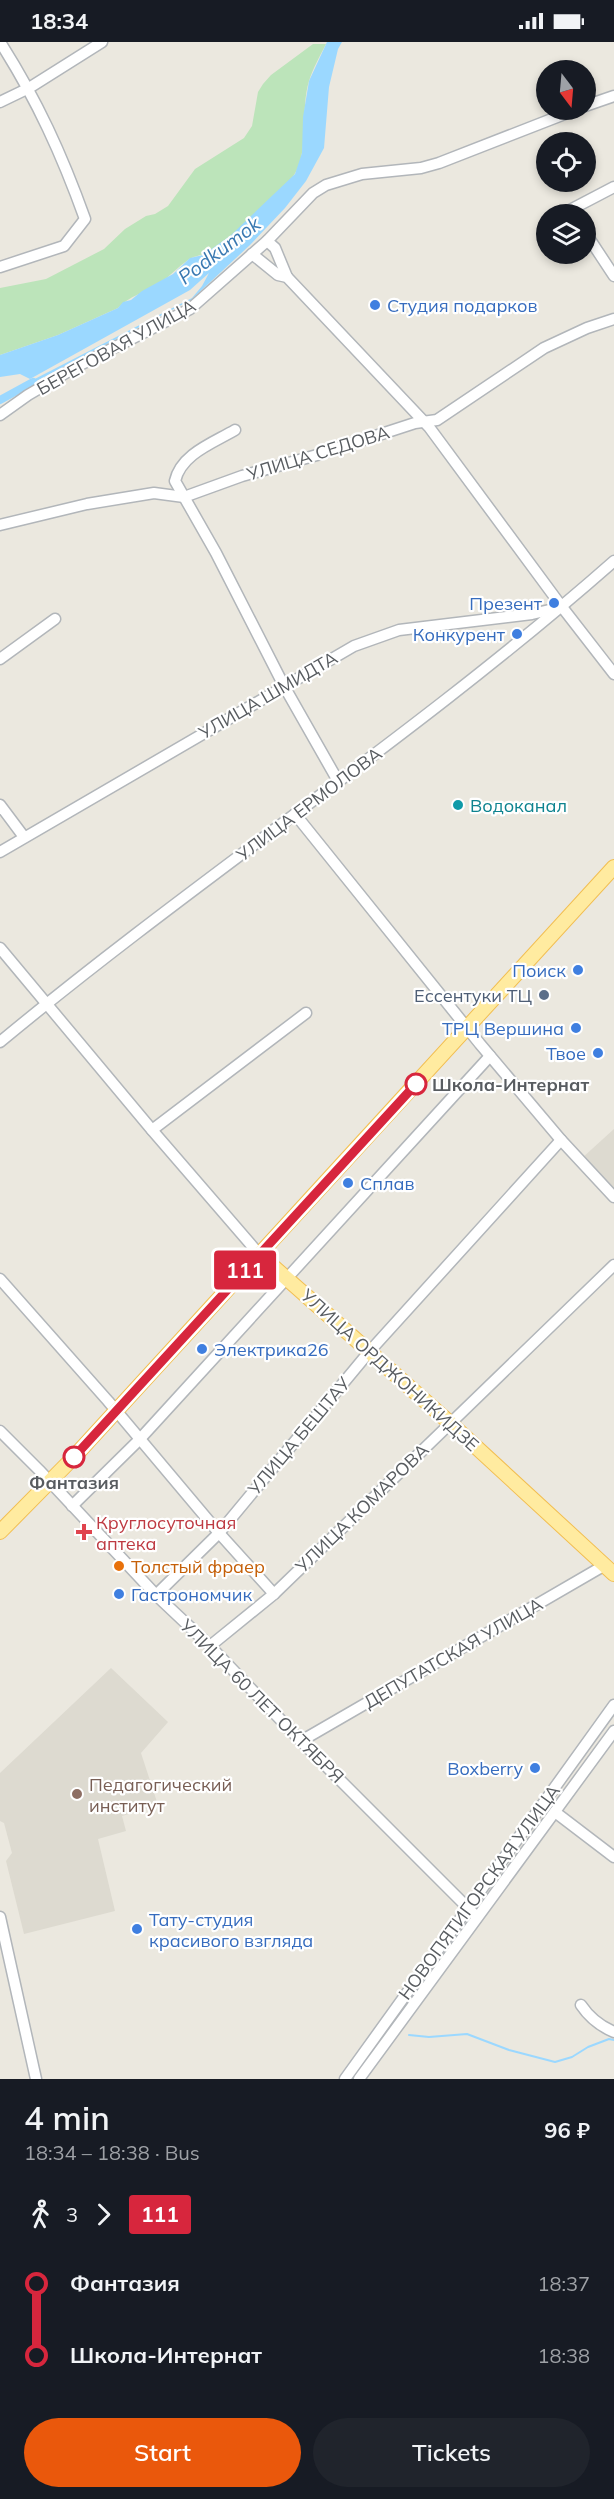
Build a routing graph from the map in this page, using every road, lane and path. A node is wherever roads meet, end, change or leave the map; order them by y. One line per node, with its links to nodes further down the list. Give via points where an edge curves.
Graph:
1 (0, 42): 3 (street)
2 (102, 42): 3 (street)
3 (29, 88): 5 (street); 13 (street, via 56,141 86,219 64,246)
4 (614, 96): 6 (street)
5 (0, 102)
6 (596, 102)
7 (545, 120): 10 (street, БЕРЕГОВАЯ УЛИЦА, via 440,163 362,174 326,185 313,193)
8 (614, 187): 9 (street)
9 (581, 204)
10 (267, 241): 12 (street, БЕРЕГОВАЯ УЛИЦА); 15 (street, via 275,248)
11 (596, 249): 14 (street)
12 (252, 254): 15 (street, via 278,275); 17 (street, БЕРЕГОВАЯ УЛИЦА, via 190,309 76,367)
13 (0, 267)
14 (614, 276)
15 (287, 277): 18 (street)
16 (614, 319): 18 (street, УЛИЦА СЕДОВА, via 544,348 437,420)
17 (0, 415)
18 (424, 421): 20 (street, УЛИЦА СЕДОВА); 23 (street)
19 (235, 430): 20 (street, via 199,450 177,471 175,481)
20 (184, 497): 21 (street, УЛИЦА СЕДОВА, via 154,493); 27 (street)
21 (0, 525)
22 (614, 561): 23 (street, УЛИЦА ЕРМОЛОВА)
23 (562, 607): 26 (street); 27 (street, УЛИЦА ШМИДТА, via 399,630 354,646); 28 (street, УЛИЦА ЕРМОЛОВА)
24 (55, 619): 25 (street)
25 (0, 659)
26 (614, 674)
27 (284, 686): 28 (street); 31 (street, УЛИЦА ШМИДТА)
28 (338, 782): 30 (street, УЛИЦА ЕРМОЛОВА)
29 (0, 805): 31 (street)
30 (295, 814): 35 (street, УЛИЦА ЕРМОЛОВА); 37 (street)
31 (24, 837): 32 (street, УЛИЦА ШМИДТА)
32 (0, 852)
33 (614, 867): 37 (main road)
34 (0, 948): 35 (street, УЛИЦА ОРДЖОНИКИДЗЕ)
35 (46, 1005): 38 (street, УЛИЦА ЕРМОЛОВА); 40 (street, УЛИЦА ОРДЖОНИКИДЗЕ)
36 (306, 1012): 40 (street)
37 (467, 1027): 39 (street); 43 (main road)
38 (0, 1042)
39 (490, 1056): 41 (street); 45 (street)
40 (152, 1130): 43 (street, УЛИЦА ОРДЖОНИКИДЗЕ)
41 (561, 1140): 42 (street); 47 (street, УЛИЦА БЕШТАУ)
42 (614, 1197)
43 (259, 1254): 45 (main road, УЛИЦА ОРДЖОНИКИДЗЕ); 48 (main road)
44 (614, 1264): 49 (street, УЛИЦА КОМАРОВА)
45 (287, 1278): 47 (main road, УЛИЦА ОРДЖОНИКИДЗЕ); 51 (street)
46 (0, 1280): 48 (street)
47 (369, 1352): 49 (main road, УЛИЦА ОРДЖОНИКИДЗЕ); 55 (street, УЛИЦА БЕШТАУ)
48 (115, 1411): 51 (street); 52 (main road)
49 (450, 1423): 56 (main road, УЛИЦА ОРДЖОНИКИДЗЕ); 57 (street, УЛИЦА КОМАРОВА)
50 (0, 1431): 52 (street, УЛИЦА 60 ЛЕТ ОКТЯБРЯ)
51 (139, 1440): 53 (street); 55 (street)
52 (51, 1482): 53 (street, УЛИЦА 60 ЛЕТ ОКТЯБРЯ); 54 (main road)
53 (72, 1506): 58 (street, УЛИЦА 60 ЛЕТ ОКТЯБРЯ)
54 (0, 1532)
55 (219, 1533): 57 (street); 58 (street, УЛИЦА БЕШТАУ)
56 (609, 1569): 62 (street, ДЕПУТАТСКАЯ УЛИЦА)
57 (274, 1594): 59 (street, УЛИЦА КОМАРОВА)
58 (156, 1595): 59 (street, УЛИЦА 60 ЛЕТ ОКТЯБРЯ)
59 (210, 1646): 62 (street, УЛИЦА 60 ЛЕТ ОКТЯБРЯ)
60 (613, 1708): 65 (street, НОВОПЯТИГОРСКАЯ УЛИЦА)
61 (614, 1731): 63 (street, НОВОПЯТИГОРСКАЯ УЛИЦА)
62 (301, 1741): 65 (street, УЛИЦА 60 ЛЕТ ОКТЯБРЯ)
63 (555, 1812): 64 (street); 67 (street, НОВОПЯТИГОРСКАЯ УЛИЦА)
64 (614, 1857)
65 (468, 1908): 67 (street, УЛИЦА 60 ЛЕТ ОКТЯБРЯ); 71 (street, НОВОПЯТИГОРСКАЯ УЛИЦА)
66 (0, 1917): 70 (street)
67 (477, 1917): 72 (street, НОВОПЯТИГОРСКАЯ УЛИЦА)
68 (581, 2005): 69 (street, via 604,2028)
69 (614, 2032)
70 (36, 2079)
71 (345, 2079)
72 (359, 2079)

